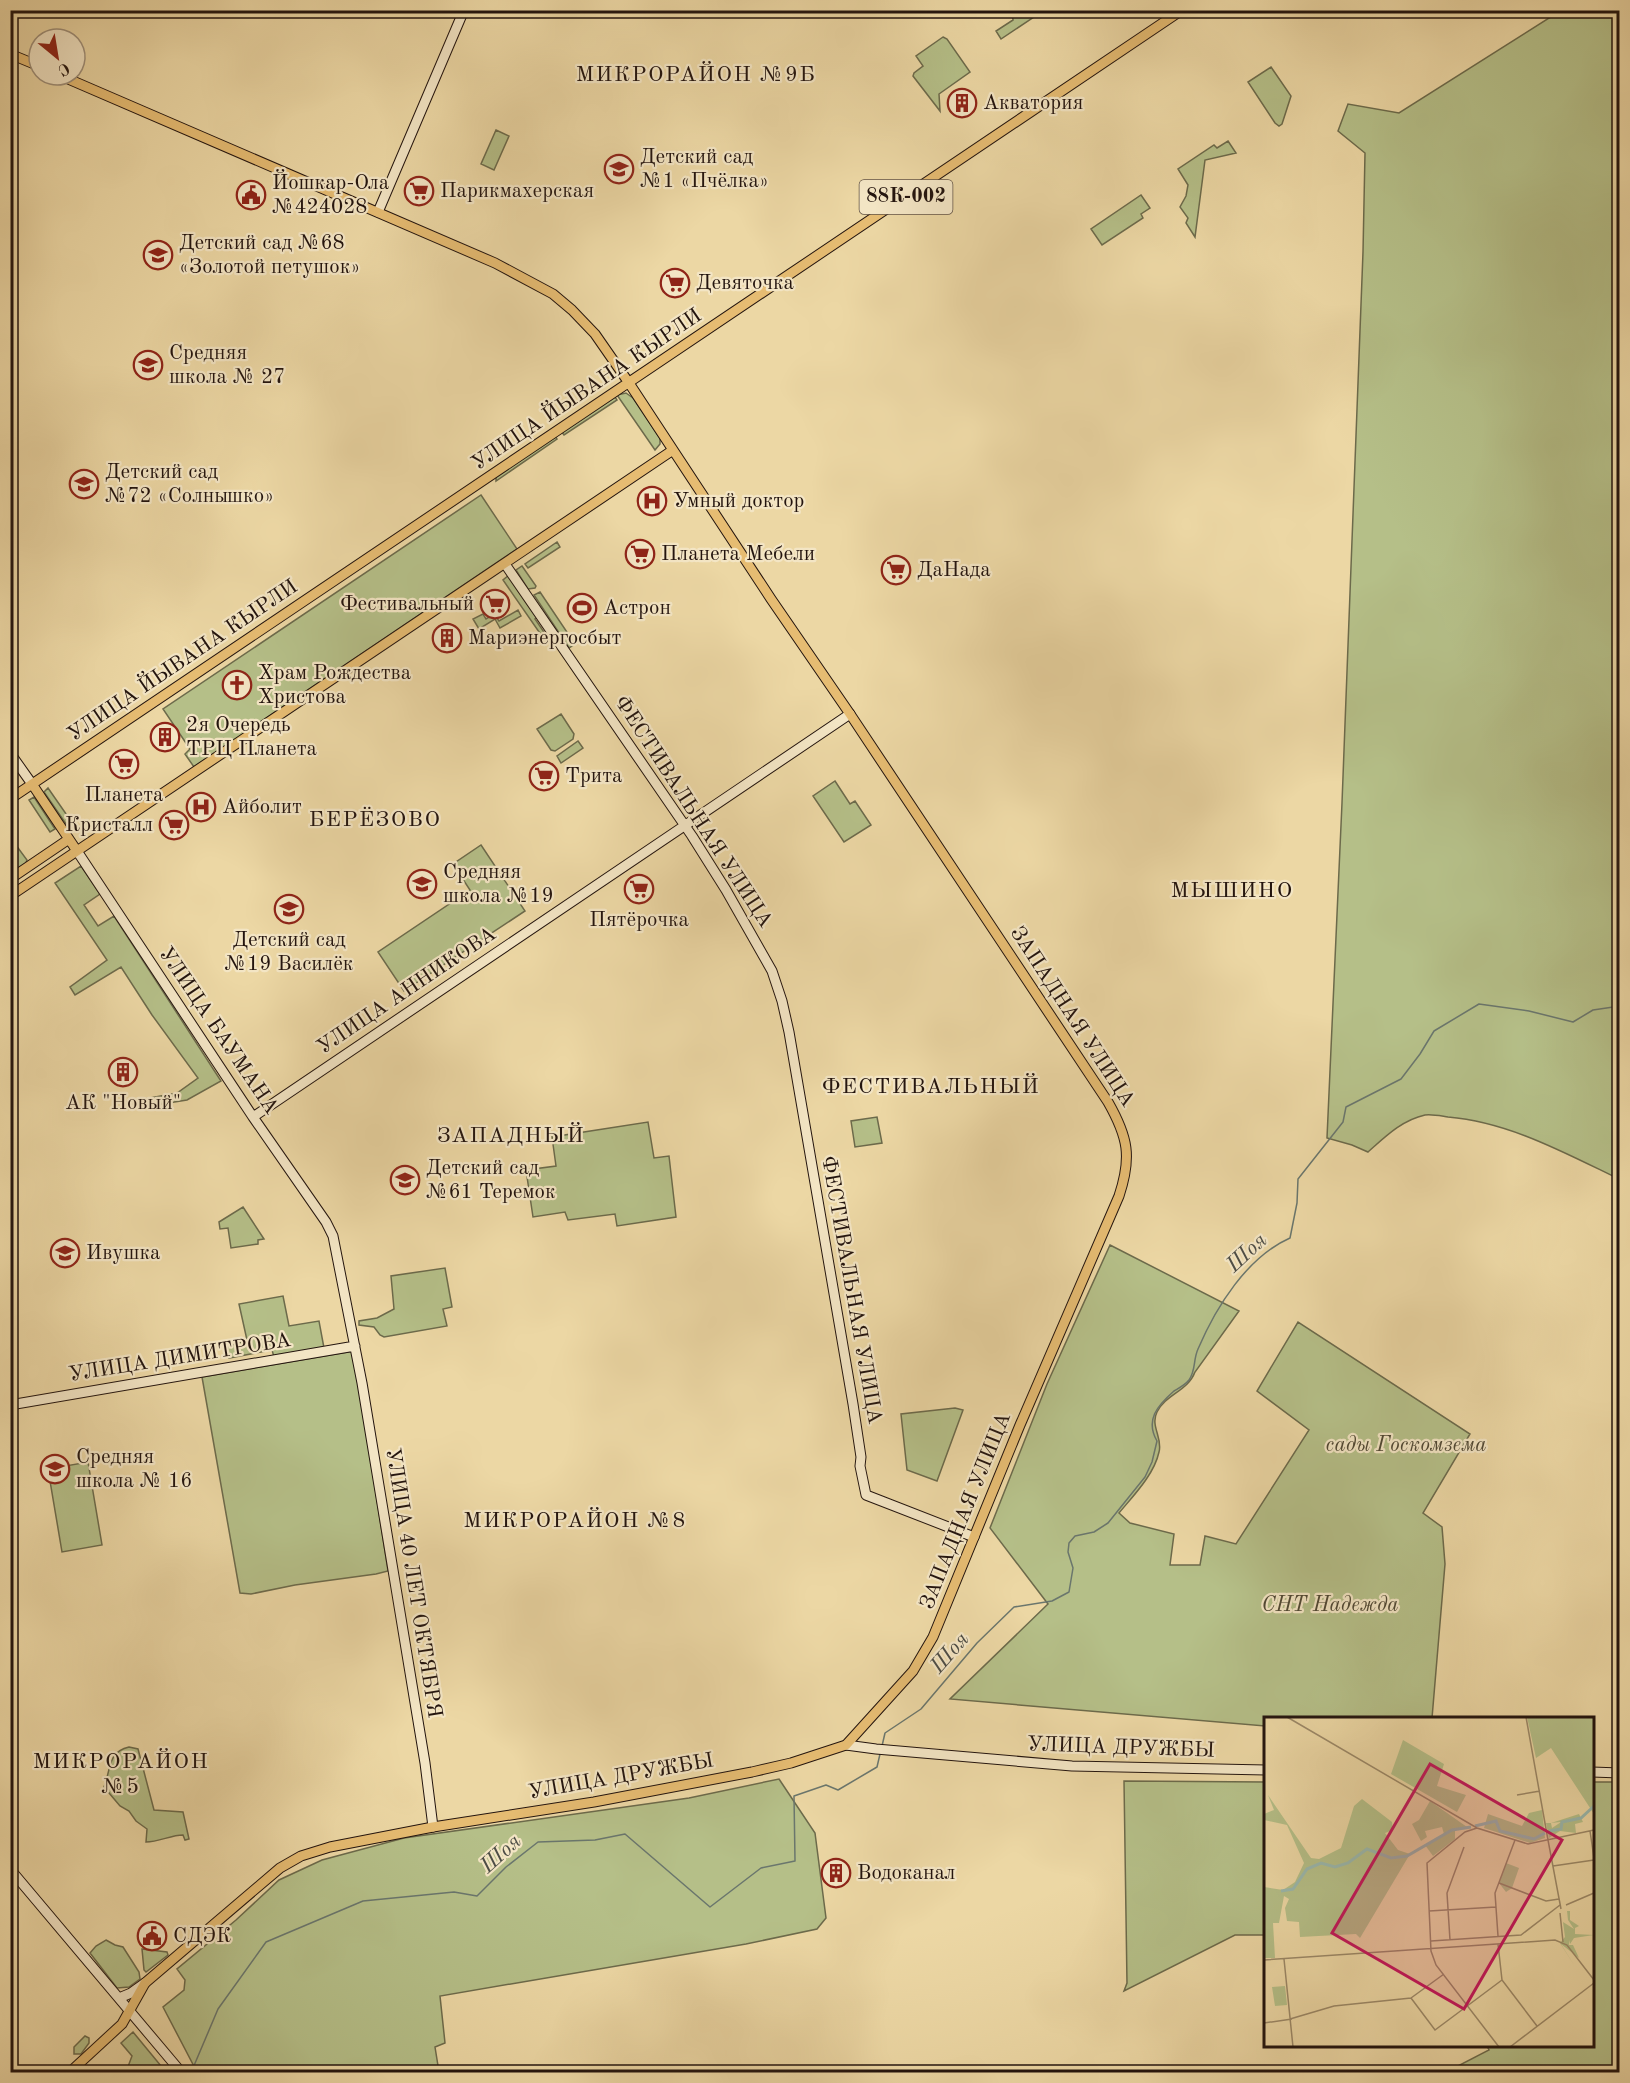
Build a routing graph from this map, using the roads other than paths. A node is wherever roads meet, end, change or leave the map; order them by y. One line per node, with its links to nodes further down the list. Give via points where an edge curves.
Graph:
1 (464, 10): 6 (street)
2 (1182, 10): 7 (main road, УЛИЦА ЙЫВАНА КЫРЛИ / 88К-002)
3 (10, 54): 4 (main road)
4 (27, 61)
5 (87, 87): 6 (main road, ЗАПАДНАЯ УЛИЦА)
6 (378, 212): 7 (main road, ЗАПАДНАЯ УЛИЦА, via 495,263 553,294 583,321)
7 (629, 383): 8 (main road, ЗАПАДНАЯ УЛИЦА); 12 (main road, УЛИЦА ЙЫВАНА КЫРЛИ)
8 (673, 450): 9 (main road); 10 (main road, ЗАПАДНАЯ УЛИЦА)
9 (506, 564): 14 (street, ФЕСТИВАЛЬНАЯ УЛИЦА); 16 (main road)
10 (850, 714): 14 (street, УЛИЦА АННИКОВА); 22 (main road, ЗАПАДНАЯ УЛИЦА, via 1108,1102 1120,1122 1127,1146 1127,1169 1119,1196)
11 (10, 753): 12 (street, УЛИЦА БАУМАНА)
12 (32, 784): 13 (main road, УЛИЦА ЙЫВАНА КЫРЛИ); 15 (main road, УЛИЦА БАУМАНА)
13 (10, 798)
14 (685, 825): 19 (street, УЛИЦА АННИКОВА); 22 (street, ФЕСТИВАЛЬНАЯ УЛИЦА, via 758,944 782,1001 861,1457 866,1465 866,1495)
15 (69, 838): 16 (main road, УЛИЦА БАУМАНА); 17 (main road)
16 (77, 850): 18 (main road); 19 (street, УЛИЦА БАУМАНА)
17 (10, 879)
18 (10, 896)
19 (253, 1117): 20 (street, УЛИЦА БАУМАНА, via 333,1236)
20 (356, 1346): 21 (street, УЛИЦА ДИМИТРОВА); 27 (street, УЛИЦА 40 ЛЕТ ОКТЯБРЯ)
21 (10, 1405)
22 (974, 1537): 23 (main road, ЗАПАДНАЯ УЛИЦА, via 925,1652 902,1684)
23 (846, 1745): 24 (street, УЛИЦА ДРУЖБЫ, via 1072,1766); 27 (main road, УЛИЦА ДРУЖБЫ, via 752,1772)
24 (1264, 1770)
25 (1594, 1772): 26 (street)
26 (1620, 1773)
27 (433, 1827): 29 (main road, УЛИЦА ДРУЖБЫ, via 330,1847 292,1860)
28 (10, 1869): 30 (street)
29 (145, 1983): 30 (street); 31 (main road, УЛИЦА ДРУЖБЫ)
30 (119, 1998): 31 (street)
31 (130, 2011): 32 (main road, УЛИЦА ДРУЖБЫ, via 122,2024); 33 (street)
32 (70, 2073)
33 (181, 2073)

